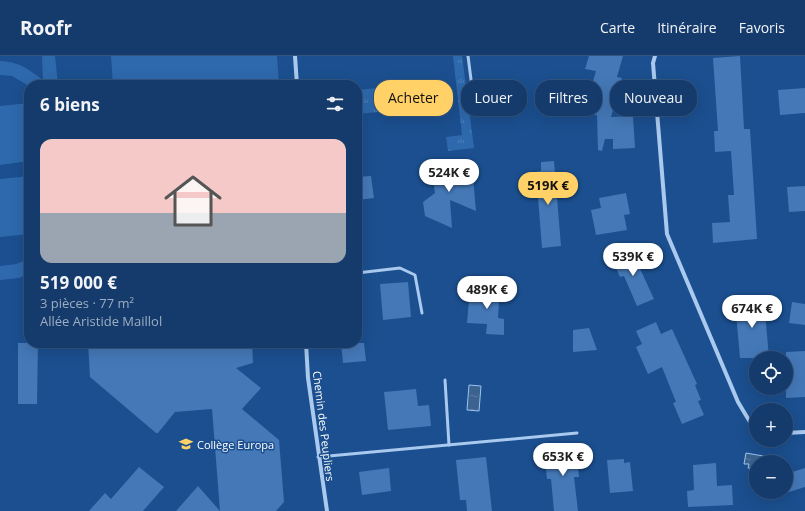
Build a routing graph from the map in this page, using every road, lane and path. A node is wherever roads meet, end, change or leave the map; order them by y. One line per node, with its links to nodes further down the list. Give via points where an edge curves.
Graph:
1 (295, 56): 4 (street)
2 (468, 56): 5 (lane)
3 (655, 56): 10 (street, via 653,63 667,234 738,402)
4 (297, 80)
5 (471, 80)
6 (362, 272): 7 (lane, via 400,268 415,275)
7 (422, 313)
8 (306, 348): 15 (street, Chemin des Peupliers)
9 (445, 380): 14 (lane)
10 (749, 420)
11 (805, 432): 13 (street)
12 (578, 433): 14 (lane)
13 (793, 433)
14 (450, 444): 15 (lane)
15 (318, 457): 16 (street, Chemin des Peupliers)
16 (327, 511)

